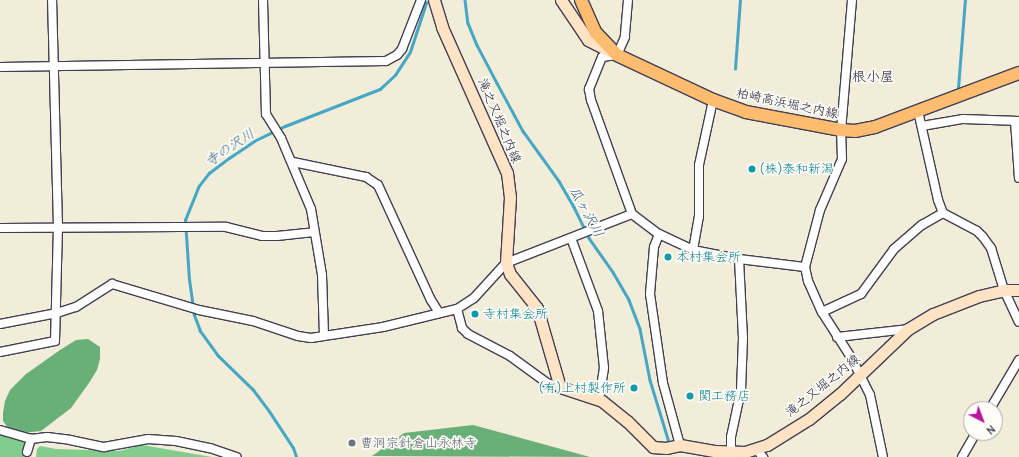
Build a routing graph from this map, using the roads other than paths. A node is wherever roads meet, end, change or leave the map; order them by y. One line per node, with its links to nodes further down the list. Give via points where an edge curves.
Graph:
1 (52, 0): 11 (street)
2 (263, 0): 10 (street)
3 (421, 0): 10 (street, via 402,49 392,59)
4 (434, 0): 30 (main road, 滝之又堀之内線, via 442,27 507,173 510,197)
5 (561, 0): 9 (main road, via 588,40)
6 (581, 0): 9 (main road, 柏崎高浜堀之内線, via 596,33)
7 (628, 0): 9 (street, via 625,37)
8 (852, 0): 18 (street)
9 (617, 55): 14 (main road, 柏崎高浜堀之内線); 22 (street, via 602,56 589,89 590,100)
10 (264, 63): 11 (street); 19 (street, via 266,114)
11 (52, 66): 12 (street); 23 (street)
12 (0, 67)
13 (1019, 73): 15 (main road, 柏崎高浜堀之内線)
14 (713, 100): 18 (main road, 柏崎高浜堀之内線, via 746,112); 28 (street, via 699,165 699,217)
15 (918, 111): 17 (street); 18 (main road, 柏崎高浜堀之内線, via 875,127 855,131)
16 (1017, 121): 17 (street, via 963,119); 20 (street)
17 (922, 126): 21 (street)
18 (842, 130): 31 (street, via 842,159 820,210)
19 (292, 162): 25 (street, via 311,209); 35 (street, via 366,177 378,185 431,300)
20 (1019, 178)
21 (943, 213): 32 (street, via 977,231 983,237 991,248); 36 (street, via 922,225 894,249 861,294)
22 (632, 214): 26 (street); 27 (street)
23 (58, 227): 24 (street); 25 (street, via 226,227 262,236); 37 (street)
24 (0, 228)
25 (314, 232): 41 (street, via 322,275)
26 (659, 234): 28 (street); 52 (street, via 654,247 650,294 663,383)
27 (571, 238): 30 (street); 47 (street, via 598,311 604,368)
28 (693, 250): 29 (street)
29 (739, 259): 31 (street); 55 (street, via 743,298 743,353 741,390)
30 (506, 263): 34 (street, via 474,298); 46 (main road, via 510,274 537,308)
31 (804, 267): 36 (street)
32 (1004, 290): 33 (main road, 滝之又堀之内線); 38 (street); 40 (main road, 滝之又堀之内線, via 979,296 933,314)
33 (1019, 290)
34 (457, 309): 35 (street); 46 (street, via 462,328 468,334 510,356 547,383)
35 (439, 312): 41 (street, via 383,326)
36 (822, 312): 42 (street)
37 (57, 313): 39 (street); 41 (street, via 76,307 112,284 190,308 253,321 298,336 311,338); 43 (street, via 55,340)
38 (1019, 322)
39 (0, 324)
40 (908, 329): 42 (street); 45 (main road, 滝之又堀之内線)
41 (324, 335)
42 (837, 337): 45 (street)
43 (0, 352)
44 (1019, 360): 48 (street)
45 (860, 375): 54 (main road, 滝之又堀之内線, via 809,419 767,445); 57 (street, via 870,395)
46 (560, 387): 47 (main road, 滝之又堀之内線)
47 (599, 400): 52 (main road, 滝之又堀之内線, via 627,421 653,447)
48 (995, 401)
49 (0, 430): 50 (street)
50 (31, 439): 53 (street); 56 (street, via 47,437 104,447 155,439 210,448)
51 (971, 441): 58 (street)
52 (680, 445): 55 (main road, 滝之又堀之内線)
53 (27, 452)
54 (760, 453): 55 (main road, 滝之又堀之内線)
55 (730, 454)
56 (236, 457)
57 (882, 457)
58 (962, 457)

